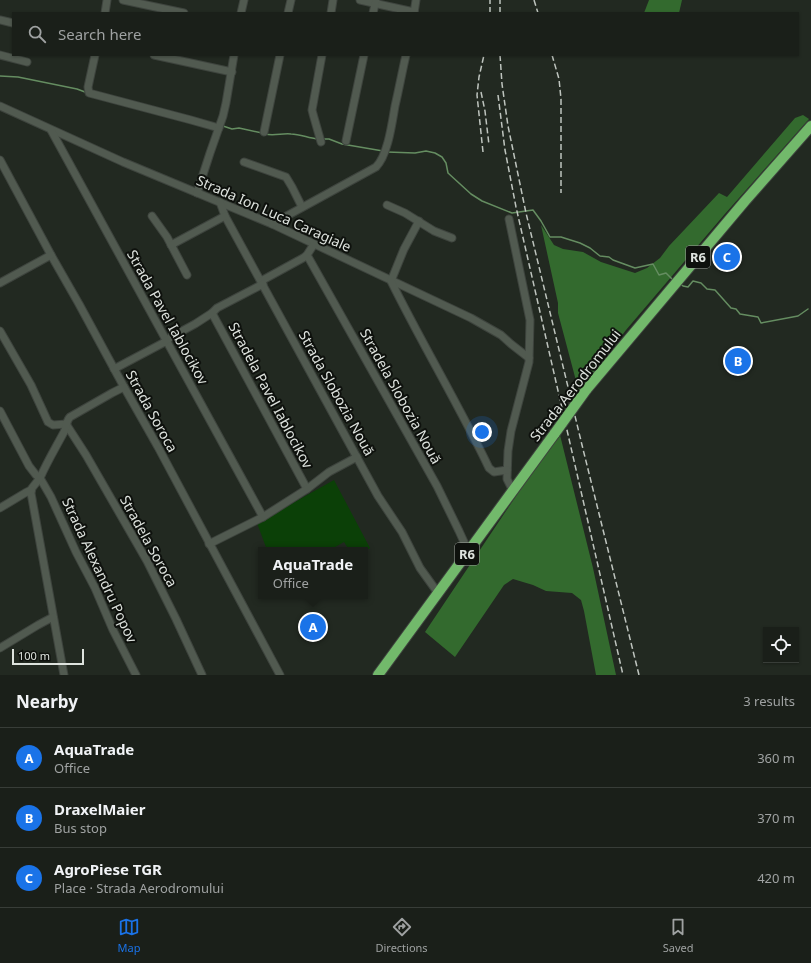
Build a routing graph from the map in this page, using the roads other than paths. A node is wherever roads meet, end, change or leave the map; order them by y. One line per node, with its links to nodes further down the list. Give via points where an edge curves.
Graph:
1 (107, 0): 9 (street)
2 (123, 0): 10 (street)
3 (244, 0): 11 (street)
4 (291, 0): 12 (street)
5 (333, 0): 13 (street)
6 (360, 0): 8 (street)
7 (416, 0): 15 (street)
8 (376, 2): 14 (street); 15 (street)
9 (104, 12)
10 (179, 12)
11 (241, 12)
12 (288, 12)
13 (331, 12)
14 (373, 12)
15 (414, 12)
16 (0, 20): 17 (street)
17 (12, 23)
18 (0, 55): 26 (street)
19 (95, 56): 30 (street, via 89,93)
20 (159, 56): 27 (street)
21 (234, 56): 27 (street)
22 (280, 56): 32 (street)
23 (322, 56): 34 (street, via 312,110)
24 (364, 56): 33 (street)
25 (406, 56): 40 (street, via 389,137 378,165)
26 (27, 62)
27 (232, 72): 30 (street)
28 (0, 106): 31 (street, Strada Ion Luca Caragiale)
29 (811, 126): 68 (highway, Strada Aerodromului / R6, bridge, via 586,390)
30 (219, 128): 37 (street)
31 (51, 130): 37 (street, Strada Ion Luca Caragiale); 57 (street, Strada Pavel Iablocikov)
32 (264, 132)
33 (346, 141)
34 (321, 142)
35 (0, 160): 49 (street, Strada Soroca)
36 (244, 162): 40 (street, via 286,177)
37 (197, 193): 38 (street, Strada Ion Luca Caragiale)
38 (220, 202): 42 (street, Strada Slobozia Nouă); 45 (street, Strada Ion Luca Caragiale)
39 (387, 205): 44 (street)
40 (302, 207): 45 (street)
41 (152, 216): 47 (street)
42 (225, 216): 47 (street); 54 (street, Strada Slobozia Nouă)
43 (509, 219): 58 (street, via 530,320)
44 (419, 221): 46 (street, via 434,231); 52 (street)
45 (272, 224): 48 (street, Strada Ion Luca Caragiale)
46 (452, 238)
47 (171, 244): 51 (street)
48 (314, 244): 50 (street); 52 (street, Strada Ion Luca Caragiale)
49 (52, 255): 53 (street); 59 (street, Strada Soroca)
50 (307, 255): 54 (street); 72 (street, Stradela Slobozia Nouă, via 437,486)
51 (187, 275)
52 (391, 281): 58 (street, Strada Ion Luca Caragiale, via 471,318 501,335); 64 (street, via 489,468 494,472)
53 (0, 283)
54 (262, 283): 55 (street); 63 (street, Strada Slobozia Nouă)
55 (212, 313): 57 (street); 66 (street, Stradela Pavel Iablocikov)
56 (0, 331): 62 (street, via 31,385 48,422 53,425)
57 (167, 341): 59 (street); 70 (street, Strada Pavel Iablocikov)
58 (529, 358): 64 (street, via 511,431)
59 (114, 369): 60 (street, Strada Soroca)
60 (124, 387): 62 (street, via 75,413); 71 (street, Strada Soroca)
61 (0, 411): 65 (street, Strada Alexandru Popov, via 29,466)
62 (66, 424): 65 (street); 78 (street, Stradela Sorocа, via 147,561)
63 (357, 457): 66 (street, via 329,472); 73 (street, Strada Slobozia Nouă, via 385,508 402,532 420,568)
64 (507, 470): 68 (street, via 507,479)
65 (40, 478): 67 (street); 77 (street, Strada Alexandru Popov)
66 (307, 489): 70 (street)
67 (31, 490): 69 (street); 74 (street)
68 (512, 491): 72 (highway, Strada Aerodromului / R6)
69 (0, 508)
70 (263, 517): 71 (street)
71 (209, 544): 79 (street, Strada Soroca)
72 (467, 553): 73 (highway, Strada Aerodromului / R6)
73 (438, 593): 80 (highway, Strada Aerodromului / R6)
74 (53, 617): 75 (street); 76 (street)
75 (0, 648)
76 (64, 675)
77 (136, 675)
78 (202, 675)
79 (280, 675)
80 (378, 675)

